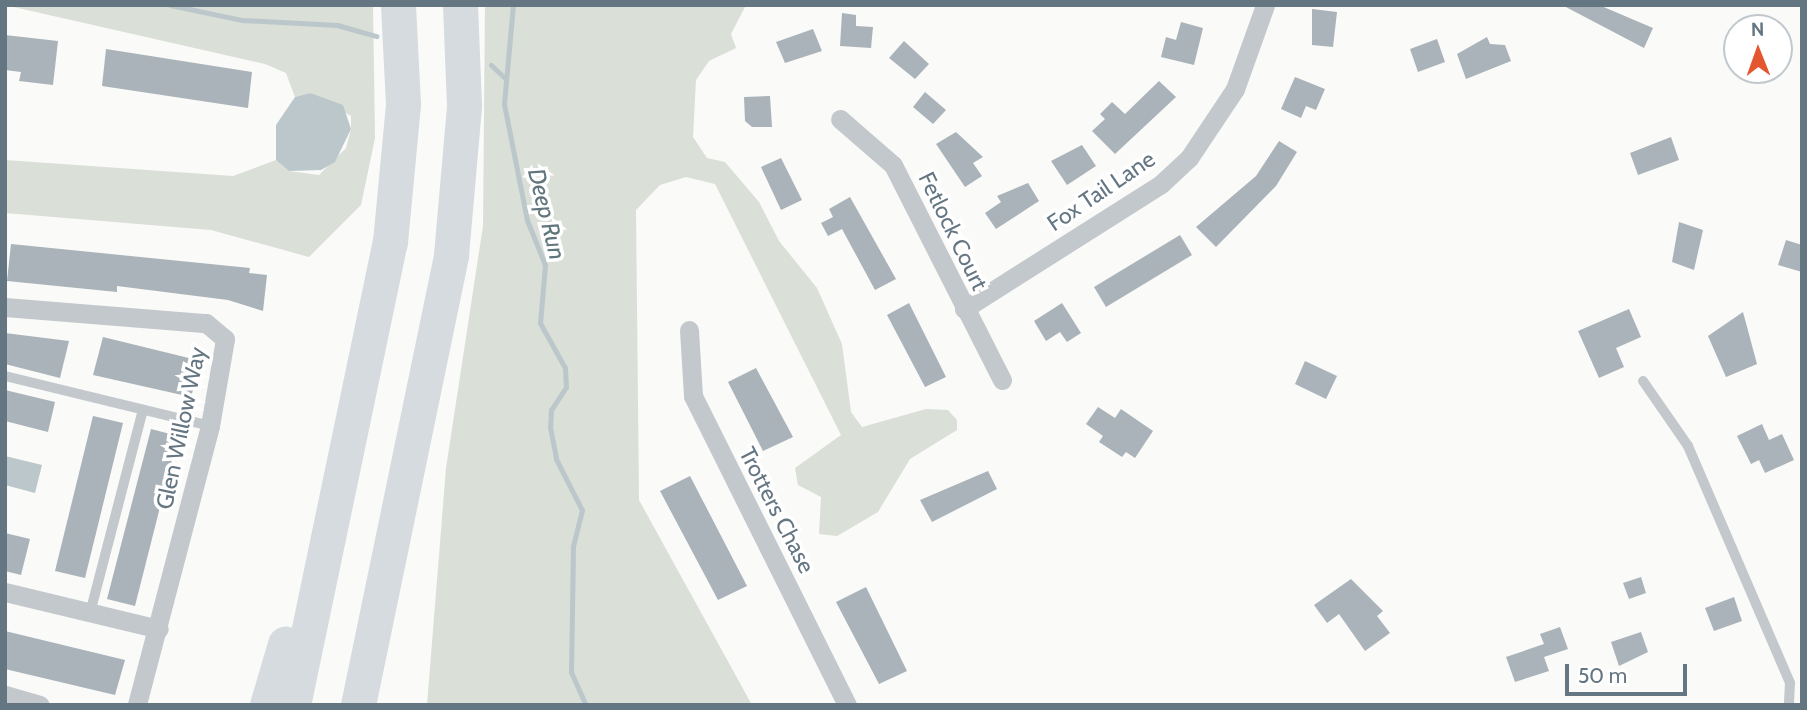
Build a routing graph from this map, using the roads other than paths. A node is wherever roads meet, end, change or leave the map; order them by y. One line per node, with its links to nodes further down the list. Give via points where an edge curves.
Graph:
1 (398, 5): 12 (highway, via 400,170)
2 (460, 5): 14 (highway, via 464,105 453,242)
3 (1265, 5): 6 (street, Fox Tail Lane, via 1235,89 1189,158 1161,184)
4 (841, 119): 6 (street, Fetlock Court, via 893,165)
5 (5, 307): 13 (street, Glen Willow Way, via 206,324 218,330 226,354)
6 (964, 309): 9 (street, Fetlock Court)
7 (689, 330): 25 (street, Trotters Chase, via 693,396)
8 (5, 376): 11 (lane)
9 (1002, 380)
10 (1643, 381): 26 (lane, via 1688,446 1790,683)
11 (143, 410): 13 (lane); 16 (lane)
12 (354, 423): 21 (highway); 22 (highway)
13 (210, 426): 17 (street, Glen Willow Way)
14 (395, 531): 23 (highway); 24 (highway)
15 (5, 593): 16 (street)
16 (90, 613): 17 (street)
17 (159, 629): 20 (street, Glen Willow Way)
18 (5, 695): 19 (street)
19 (40, 705)
20 (137, 705)
21 (267, 705)
22 (293, 705)
23 (358, 705)
24 (370, 705)
25 (848, 705)
26 (1788, 705)

